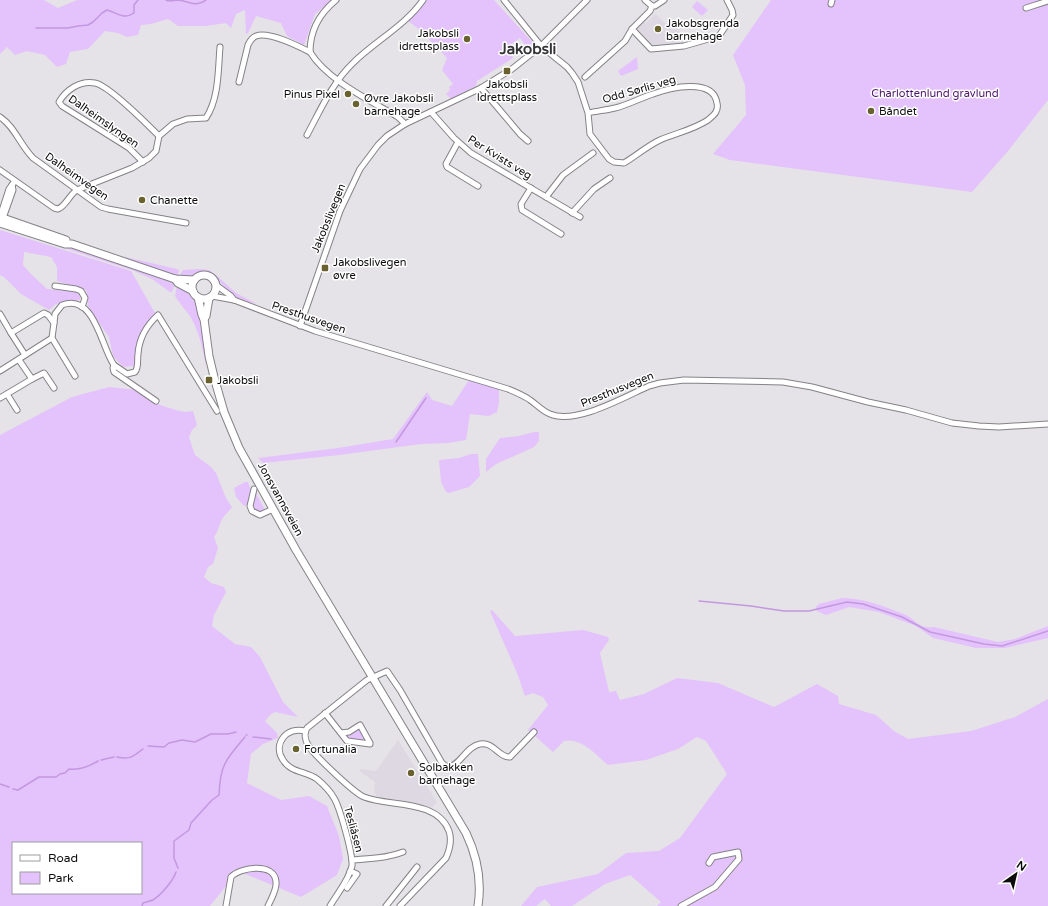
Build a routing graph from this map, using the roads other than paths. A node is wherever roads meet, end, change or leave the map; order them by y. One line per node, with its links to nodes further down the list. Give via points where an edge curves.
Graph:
1 (336, 0): 14 (street, via 316,25)
2 (424, 0): 16 (street, via 352,64)
3 (504, 0): 12 (street, Odd Sørlis veg)
4 (587, 0): 12 (street, Jakobslivegen)
5 (645, 0): 9 (street)
6 (664, 0): 9 (street)
7 (727, 0): 11 (street, via 733,14 719,36 689,45 651,49)
8 (1048, 1): 10 (street)
9 (652, 6): 11 (street)
10 (1026, 8)
11 (632, 28): 15 (street, via 625,41)
12 (541, 46): 18 (street, Jakobslivegen, via 512,69); 20 (street, Odd Sørlis veg, via 572,72)
13 (220, 47): 24 (street, via 216,96 206,118 187,119 173,124)
14 (310, 52): 16 (street, via 321,66); 17 (street, via 279,38 254,36 248,45)
15 (585, 77)
16 (338, 80): 22 (street, via 398,117); 23 (street)
17 (239, 82)
18 (481, 88): 19 (street, Jakobslivegen); 25 (street)
19 (431, 112): 22 (street, Jakobslivegen); 26 (street, Per Kvists veg)
20 (588, 113): 20 (street, Odd Sørlis veg, via 590,134 609,158 614,162 624,163 660,140 699,125 713,116 718,108 717,99 709,89 684,87 654,93 617,108)
21 (0, 116): 34 (street, Dalheimvegen, via 9,124 33,158)
22 (405, 124): 55 (street, Jakobslivegen, via 378,145 351,187 337,218)
23 (307, 135)
24 (159, 136): 28 (street, Dalheimslyngen, via 156,151); 28 (street, Dalheimslyngen, via 118,98 96,83 82,83 67,90 62,97 59,102 62,106 129,148)
25 (528, 141)
26 (458, 142): 32 (street, Per Kvists veg, via 446,164 447,167); 33 (street, Per Kvists veg, via 480,159)
27 (593, 153): 35 (street, via 563,175)
28 (143, 162): 34 (street, Dalheimslyngen)
29 (0, 170): 31 (street)
30 (610, 178): 38 (street, via 594,189)
31 (14, 183): 34 (street, Dalheimslyngen, via 57,209); 36 (street); 40 (street)
32 (478, 186)
33 (531, 188): 35 (street, Per Kvists veg); 42 (street, Per Kvists veg, via 521,204 522,210)
34 (77, 190): 41 (street, Dalheimvegen, via 108,210)
35 (546, 197): 38 (street, Per Kvists veg)
36 (6, 198): 37 (street); 40 (street)
37 (0, 205)
38 (572, 212): 39 (street, Per Kvists veg)
39 (580, 217)
40 (1, 220): 43 (main road, via 45,231 72,244)
41 (186, 223)
42 (561, 234)
43 (175, 279): 44 (main road); 47 (main road)
44 (194, 280): 45 (main road, via 206,276); 47 (main road)
45 (216, 285): 49 (main road); 50 (street, Presthusvegen)
46 (54, 286): 51 (street, via 81,291 85,298)
47 (193, 291): 48 (main road)
48 (198, 297): 49 (main road); 53 (main road, Jonsvannsveien)
49 (211, 297): 50 (street, Presthusvegen); 53 (main road, Jonsvannsveien)
50 (234, 300): 55 (street, Presthusvegen)
51 (82, 306): 54 (street, via 71,303 62,305 55,314); 60 (street, via 94,322)
52 (0, 314): 56 (street)
53 (204, 319): 72 (main road, Jonsvannsveien, via 209,356 224,412)
54 (54, 324): 56 (street, via 44,313); 57 (street)
55 (300, 326): 70 (street, Presthusvegen, via 508,388 550,414 565,417 582,415 660,383 684,380 771,381 807,386 952,423 999,427)
56 (11, 333): 58 (street)
57 (52, 338): 58 (street); 62 (street)
58 (25, 355): 59 (street)
59 (19, 360): 61 (street); 63 (street)
60 (114, 365): 67 (street, via 113,370 116,374); 69 (street, via 127,374 135,372 141,340 158,315)
61 (0, 371)
62 (76, 376)
63 (32, 379): 64 (street, via 44,373); 65 (street)
64 (54, 388)
65 (7, 394): 66 (street); 68 (street)
66 (0, 398)
67 (156, 401)
68 (17, 410)
69 (217, 411)
70 (1048, 424)
71 (254, 489): 72 (street, via 250,506 252,511 260,515)
72 (273, 509): 73 (main road, Jonsvannsveien)
73 (373, 677): 74 (street); 76 (street, via 387,671 390,674 442,763 447,767 453,766 481,743 490,745 504,756 510,757); 89 (main road, Jonsvannsveien, via 470,840 476,856 479,879)
74 (325, 713): 75 (street); 77 (street)
75 (305, 730): 79 (street, Tesliåsen, via 296,729 284,736 279,749 282,759 291,769 318,780 334,797); 88 (street, via 310,748 356,792 371,799 424,809 438,817 447,828 451,841 446,858)
76 (534, 732)
77 (341, 733): 77 (street, via 350,742 370,744 360,725)
78 (403, 852): 79 (street, Tesliåsen)
79 (352, 860): 82 (street, Tesliåsen)
80 (709, 863): 90 (street, via 713,858 738,852 739,859 715,887)
81 (417, 866): 87 (street)
82 (350, 871): 83 (street, Tesliåsen, via 357,874); 86 (street, Tesliåsen)
83 (347, 888)
84 (226, 906): 85 (street, via 231,877 238,872 257,868 272,873 276,880)
85 (268, 906)
86 (330, 906)
87 (386, 906)
88 (400, 906)
89 (478, 906)
90 (681, 906)

